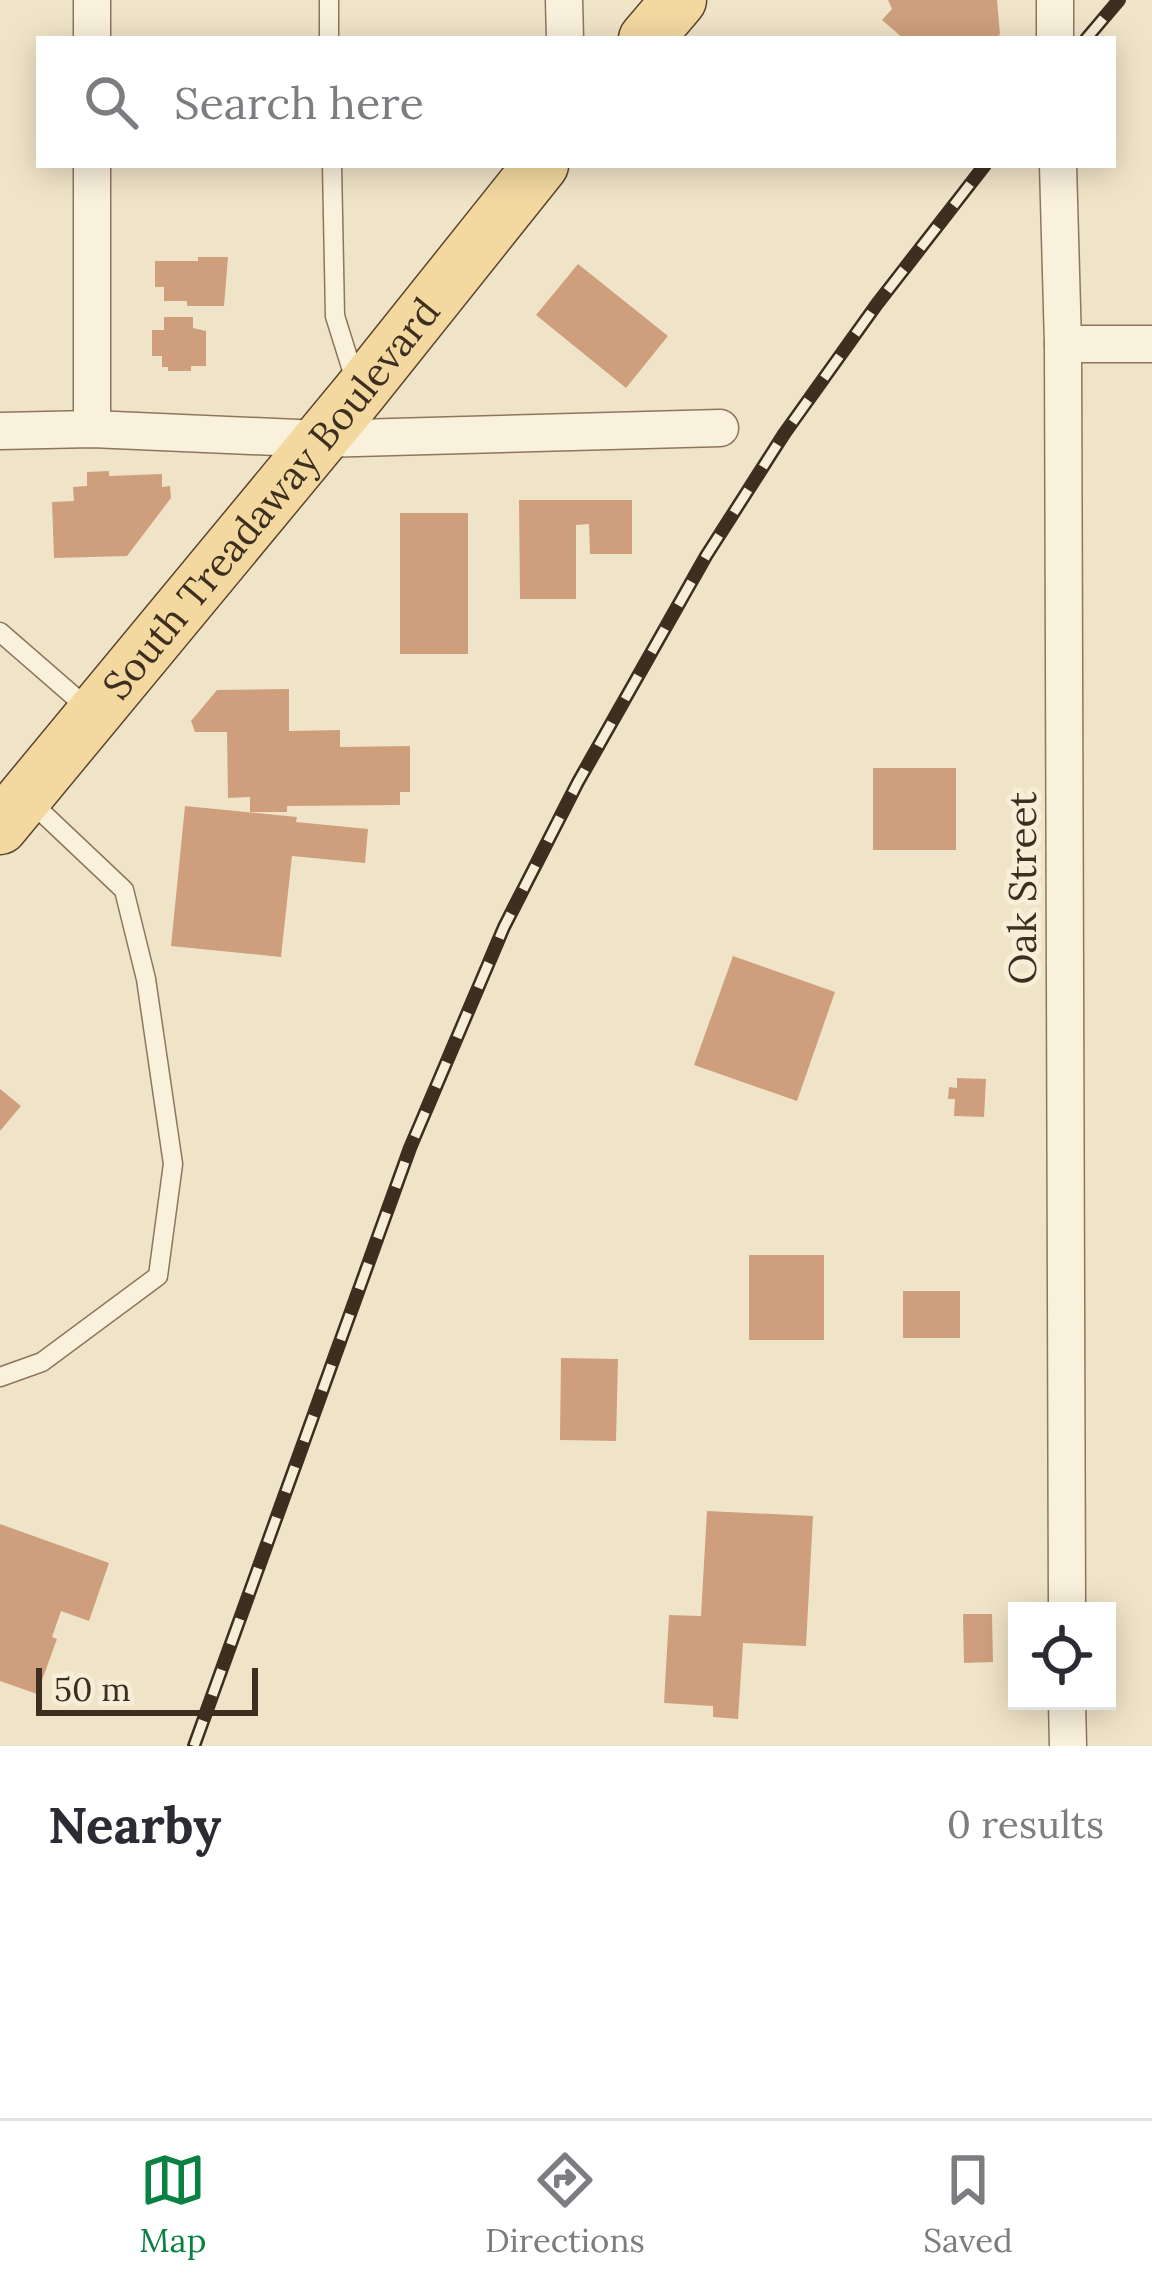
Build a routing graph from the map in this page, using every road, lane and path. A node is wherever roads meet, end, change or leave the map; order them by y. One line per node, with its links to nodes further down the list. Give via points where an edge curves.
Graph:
1 (92, 0): 6 (street)
2 (329, 0): 7 (lane)
3 (565, 0): 8 (street)
4 (679, 0): 9 (main road)
5 (1055, 0): 10 (street)
6 (92, 36)
7 (329, 36)
8 (565, 36)
9 (649, 36)
10 (1055, 36)
11 (92, 168): 19 (street)
12 (332, 168): 17 (lane, via 334,316)
13 (540, 168): 17 (main road, South Treadaway Boulevard)
14 (1058, 168): 15 (street, Oak Street)
15 (1063, 344): 16 (street); 26 (street, Oak Street)
16 (1152, 344)
17 (359, 394): 21 (main road, South Treadaway Boulevard)
18 (720, 428): 21 (street)
19 (92, 429): 20 (street); 21 (street)
20 (0, 430)
21 (320, 439): 23 (main road, South Treadaway Boulevard)
22 (3, 641): 23 (lane)
23 (94, 714): 24 (main road, South Treadaway Boulevard)
24 (13, 812): 25 (lane, via 124,890 173,1164 158,1276 42,1362)
25 (0, 1376)
26 (1067, 1602)
27 (1067, 1710): 28 (street)
28 (1068, 1746)

